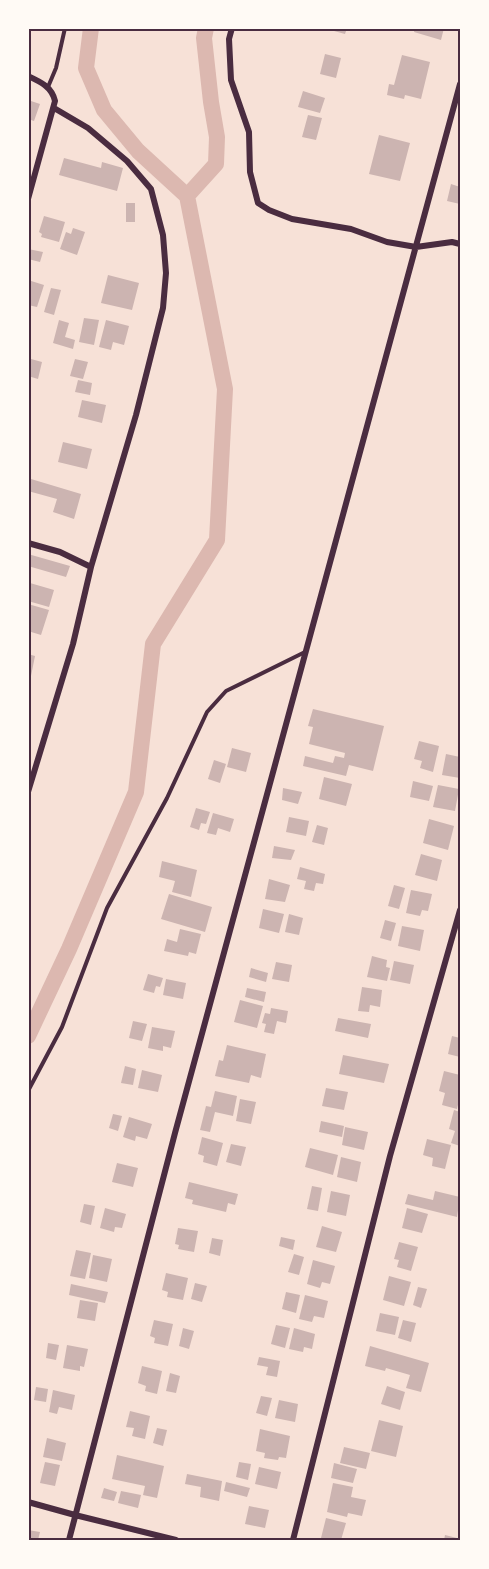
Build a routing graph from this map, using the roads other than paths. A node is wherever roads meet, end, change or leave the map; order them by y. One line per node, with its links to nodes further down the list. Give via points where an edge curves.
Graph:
1 (65, 28): 5 (lane)
2 (232, 28): 9 (street, via 231,80 249,132 250,171 258,203 292,219 351,229)
3 (28, 76): 5 (street)
4 (460, 84): 9 (street)
5 (48, 87): 6 (street, via 53,93)
6 (54, 108): 7 (street); 11 (street, via 88,128 140,175 152,189 163,235 166,273 157,336)
7 (28, 199)
8 (460, 244): 9 (street)
9 (416, 247): 12 (street)
10 (28, 543): 11 (street)
11 (91, 567): 13 (street, via 73,644)
12 (305, 652): 15 (lane, via 226,691 207,712 167,798 107,909 62,1027); 17 (street)
13 (28, 792)
14 (460, 910): 20 (street, via 390,1156)
15 (28, 1091)
16 (28, 1502): 17 (street)
17 (75, 1515): 18 (street); 19 (street)
18 (69, 1540)
19 (176, 1540)
20 (293, 1540)

